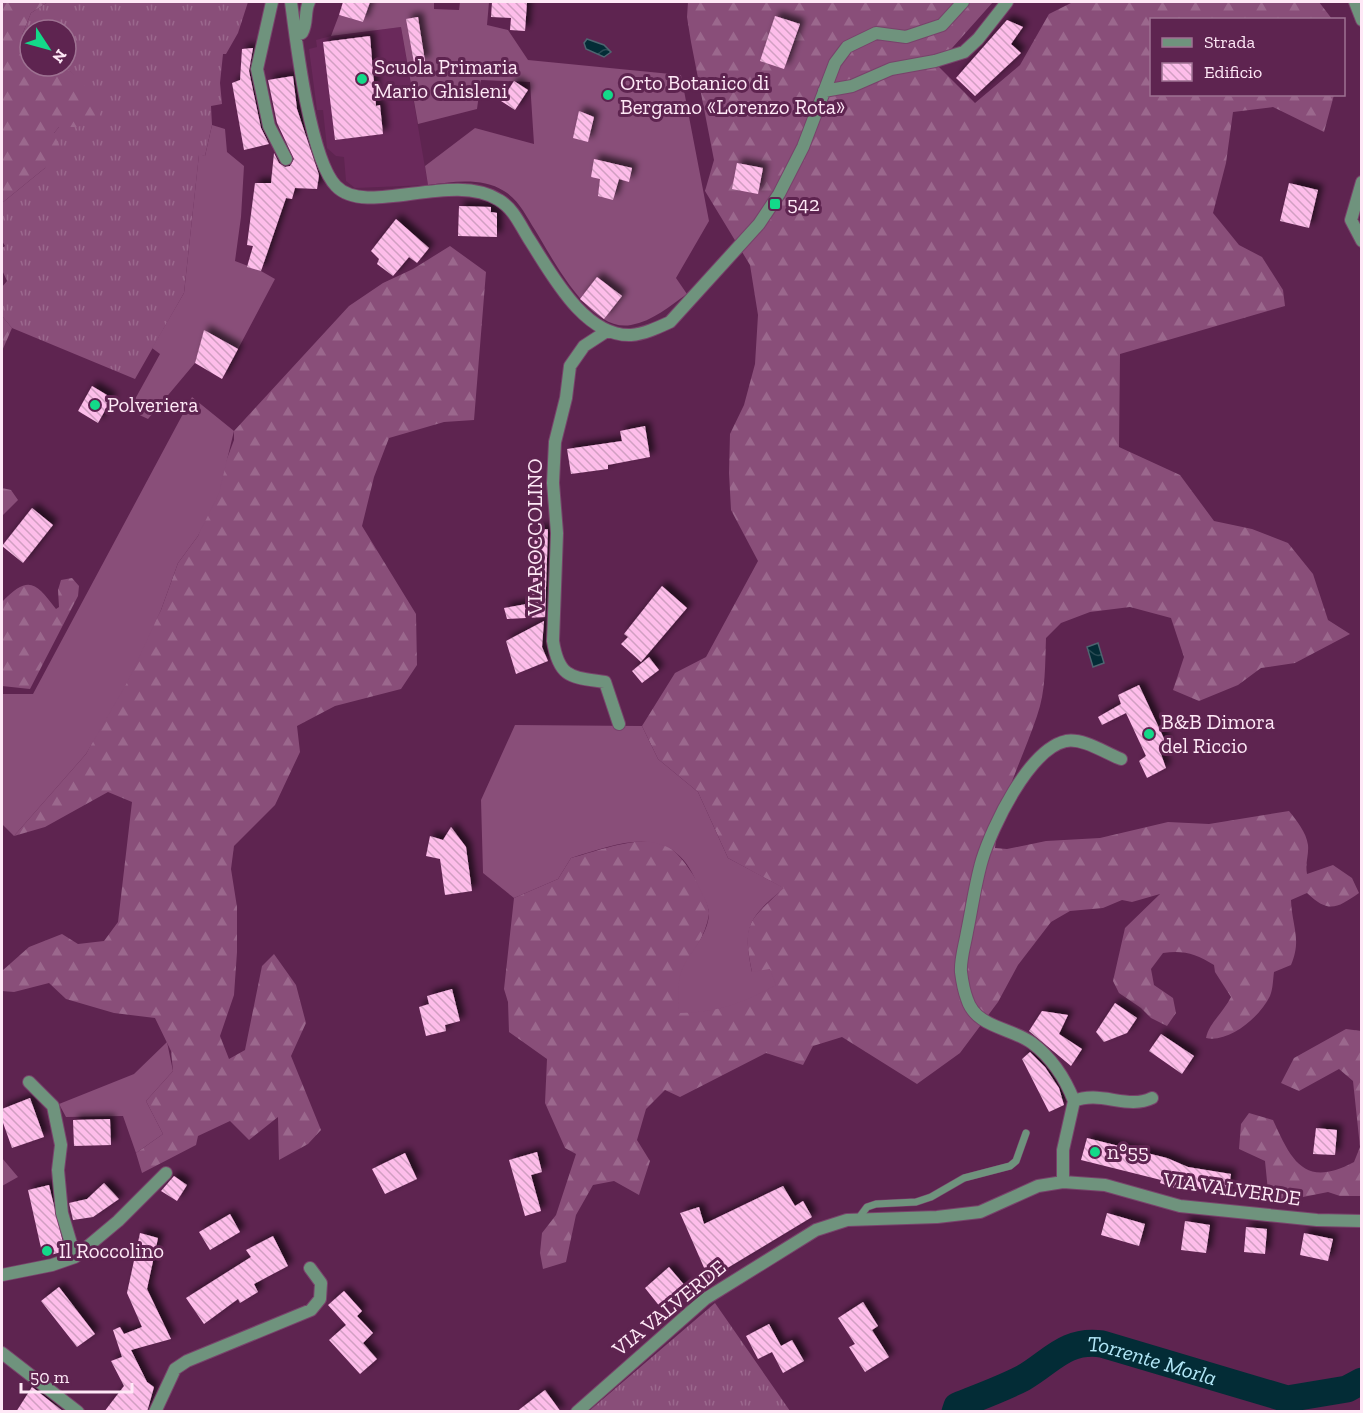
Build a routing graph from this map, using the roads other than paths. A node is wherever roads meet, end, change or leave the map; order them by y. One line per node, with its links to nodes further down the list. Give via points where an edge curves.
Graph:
1 (272, 2): 8 (street, via 257,69 269,126)
2 (291, 2): 6 (street)
3 (309, 2): 6 (street, via 305,9 306,26 303,33)
4 (963, 2): 7 (street, via 942,25 906,38 876,33 847,47)
5 (1007, 2): 7 (street, via 964,52 891,69 852,86)
6 (296, 35): 11 (street, via 307,106 334,185 346,195 369,198 456,188 498,199 512,210 570,298 590,321)
7 (824, 91): 11 (street, via 779,195 697,295 670,322 652,330 631,335)
8 (286, 159)
9 (1362, 182): 10 (street, via 1351,220)
10 (1362, 242)
11 (607, 331): 12 (street, VIA ROCCOLINO, via 584,346 570,366 555,442 553,641 556,659 564,673 605,682)
12 (619, 724)
13 (1121, 759): 16 (street, via 1084,743 1066,741 1049,747 1013,792 980,868 960,970 974,1014 1033,1044 1054,1064)
14 (29, 1082): 22 (street, via 53,1106 61,1144 58,1170 62,1213)
15 (1152, 1098): 16 (street, via 1142,1103 1087,1096)
16 (1074, 1101): 19 (street, via 1063,1150)
17 (1026, 1133): 20 (lane, VIA VALVERDE, via 1016,1161 1010,1166 964,1178 916,1202 867,1207)
18 (166, 1173): 22 (street)
19 (1063, 1182): 20 (street, VIA VALVERDE, via 1038,1186 980,1212); 21 (street, VIA VALVERDE, via 1105,1185 1180,1206)
20 (858, 1219): 28 (street, VIA VALVERDE, via 816,1230 705,1299)
21 (1362, 1221)
22 (75, 1257): 24 (street)
23 (310, 1268): 27 (street, via 321,1283 320,1299 311,1310 187,1361 176,1370)
24 (2, 1275)
25 (2, 1353): 26 (street)
26 (78, 1412)
27 (155, 1412)
28 (577, 1412)

